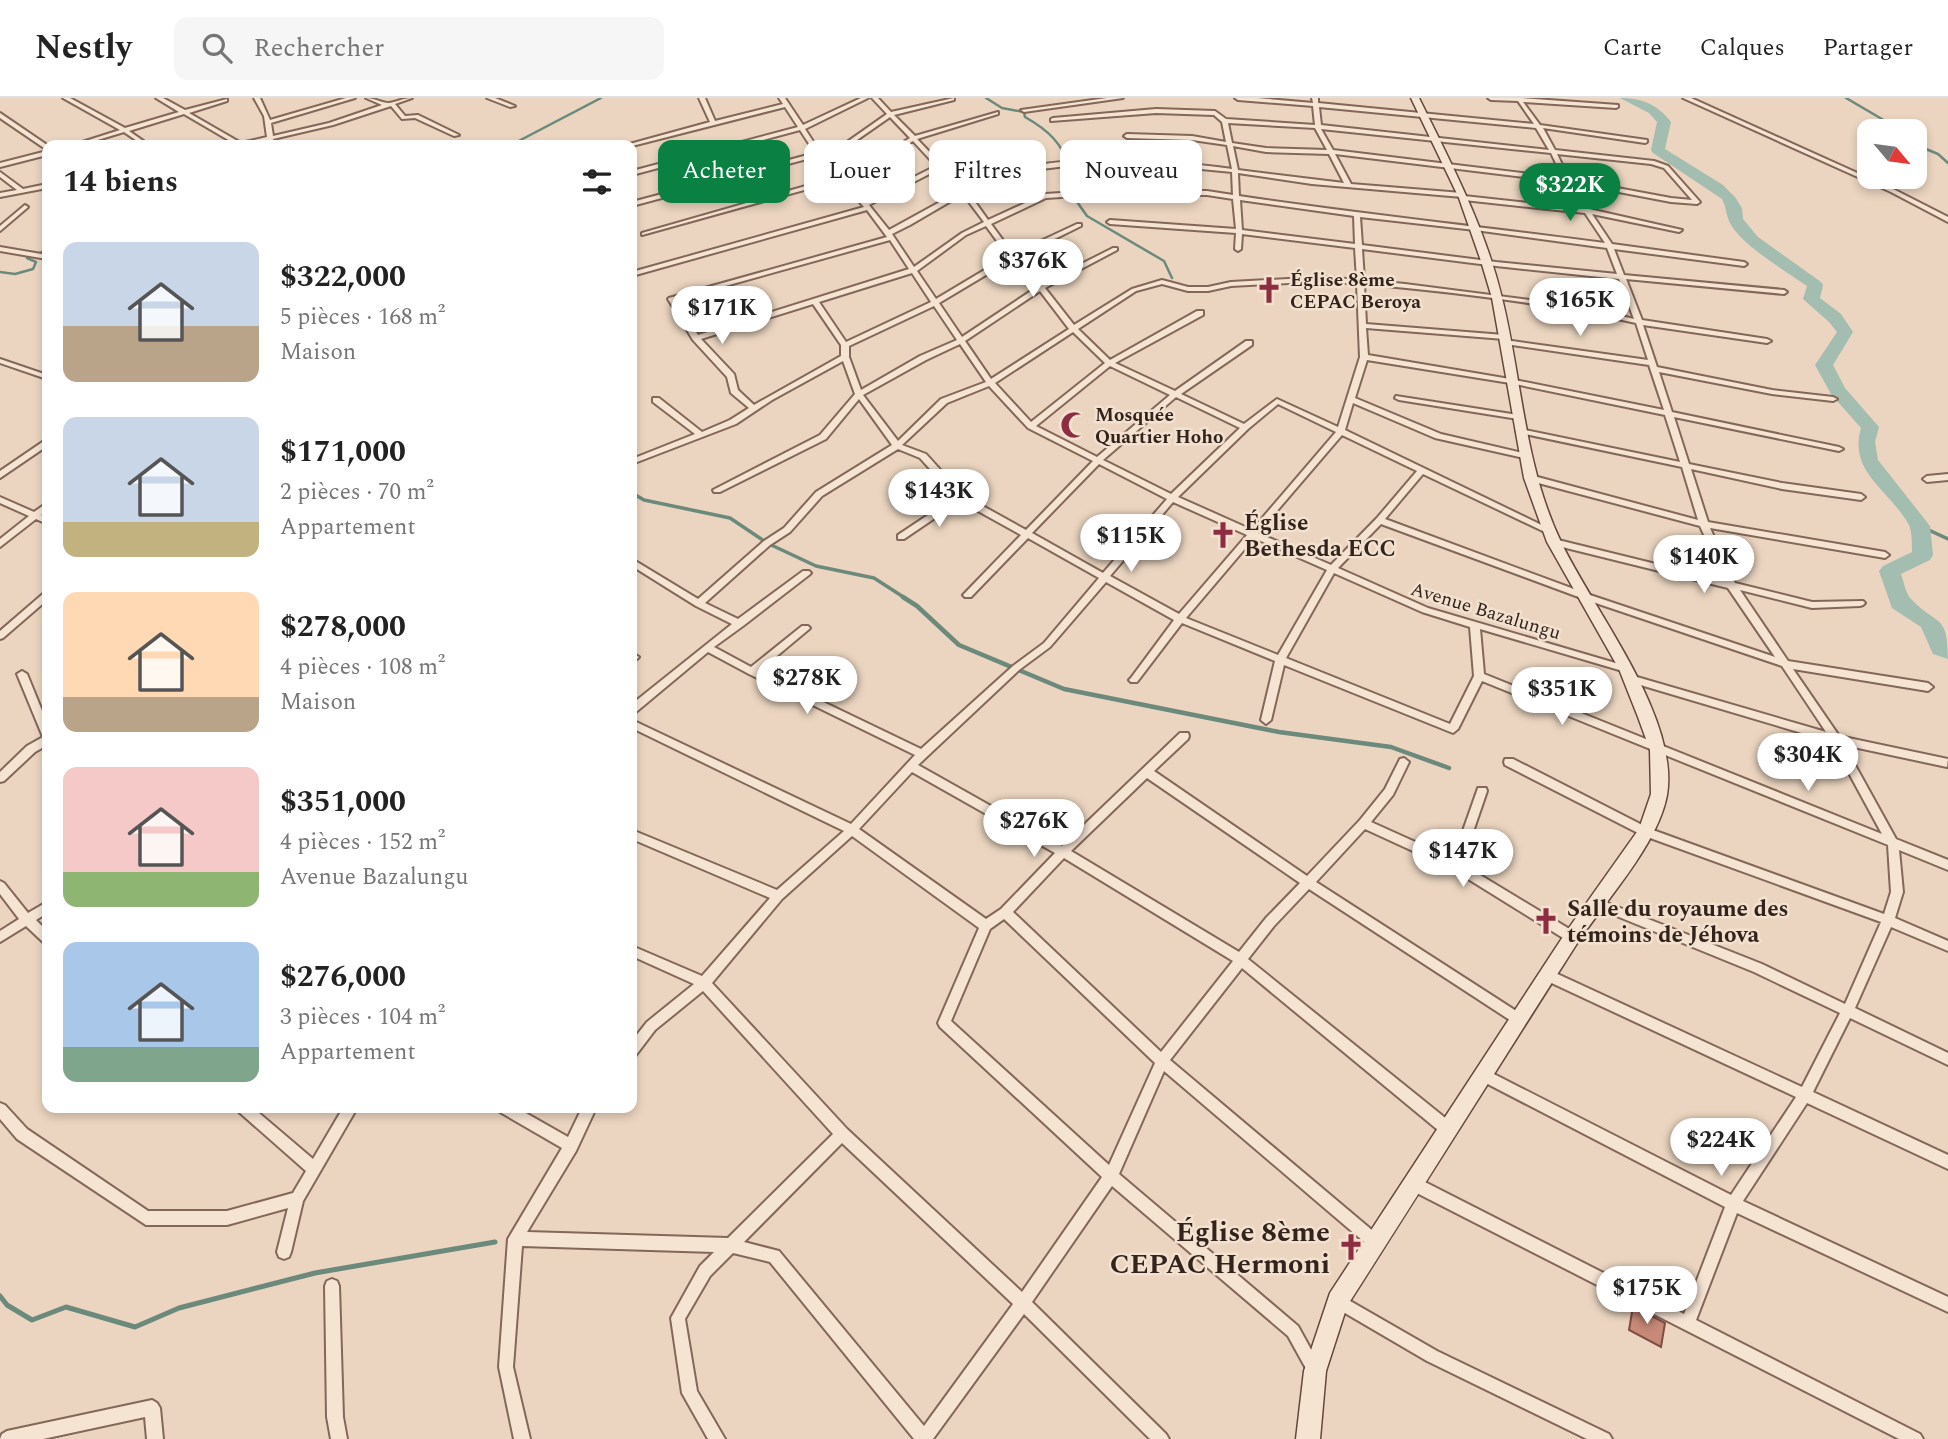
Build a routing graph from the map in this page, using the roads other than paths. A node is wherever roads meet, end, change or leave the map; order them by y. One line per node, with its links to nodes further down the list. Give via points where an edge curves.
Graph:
1 (66, 98): 37 (street)
2 (159, 98): 25 (street)
3 (257, 98): 31 (street)
4 (352, 98): 31 (street)
5 (369, 98): 21 (street)
6 (409, 98): 21 (street)
7 (490, 98): 22 (street)
8 (702, 98): 33 (street)
9 (865, 98): 35 (street)
10 (875, 98): 27 (street)
11 (1120, 98): 24 (street)
12 (1238, 98): 19 (street)
13 (1415, 98): 28 (street)
14 (1491, 98): 17 (street)
15 (1686, 98): 82 (street)
16 (953, 99): 27 (street)
17 (1519, 99): 23 (street); 34 (street)
18 (225, 100): 25 (street)
19 (1316, 101): 28 (street); 36 (street)
20 (783, 102): 33 (street); 35 (street, Avenue Bazalungu)
21 (389, 105): 38 (street, via 404,118 416,116); 46 (street)
22 (512, 106)
23 (1616, 106)
24 (1024, 110)
25 (184, 113): 37 (street); 44 (street)
26 (996, 113): 40 (street)
27 (890, 114): 40 (street); 48 (street)
28 (1424, 114): 34 (street); 41 (street)
29 (0, 115): 52 (street)
30 (1053, 120): 32 (street, via 1156,111 1215,113)
31 (268, 121): 45 (street)
32 (1225, 121): 36 (street); 53 (street)
33 (714, 124): 51 (street)
34 (1538, 126): 50 (street); 55 (street)
35 (802, 128): 47 (street, Avenue Bazalungu); 63 (street)
36 (1318, 128): 41 (street); 54 (street)
37 (126, 131): 42 (street); 43 (street)
38 (457, 135)
39 (1128, 136): 53 (street)
40 (914, 138): 49 (street); 57 (street)
41 (1434, 139): 55 (street); 60 (street)
42 (94, 140)
43 (139, 140)
44 (234, 140)
45 (271, 140)
46 (278, 140)
47 (810, 140)
48 (853, 140)
49 (911, 140)
50 (1645, 141)
51 (637, 143)
52 (42, 144)
53 (1229, 144): 54 (street); 62 (street)
54 (1331, 152): 60 (street); 67 (street)
55 (1552, 153): 66 (street); 66 (street, via 1652,162 1666,167 1697,202)
56 (42, 154): 59 (street)
57 (929, 154)
58 (804, 157): 74 (street)
59 (0, 165)
60 (1447, 166): 66 (street); 72 (street)
61 (1046, 167): 62 (street, via 1122,162)
62 (1235, 171): 67 (street); 73 (street)
63 (637, 172)
64 (929, 172): 78 (street)
65 (0, 174): 70 (street)
66 (1567, 180): 80 (street)
67 (1348, 184): 72 (street)
68 (42, 187): 70 (street)
69 (804, 188): 90 (street)
70 (22, 191): 71 (street)
71 (0, 195)
72 (1463, 196): 80 (street); 86 (street)
73 (1235, 197): 81 (street); 84 (street, via 1109,192 1045,197); 89 (street)
74 (637, 203)
75 (864, 203): 78 (street, Avenue Bazalungu)
76 (944, 203): 91 (street)
77 (972, 203): 84 (street)
78 (867, 206): 91 (street, Avenue Bazalungu); 102 (street)
79 (25, 207): 87 (street)
80 (1588, 211): 88 (street); 93 (street)
81 (1357, 215): 86 (street); 92 (street)
82 (1948, 220)
83 (1110, 222): 89 (street)
84 (986, 223): 98 (street); 101 (street)
85 (1079, 225): 98 (street)
86 (1475, 228): 93 (street); 99 (street)
87 (0, 229)
88 (1679, 230)
89 (1240, 231): 92 (street); 96 (street)
90 (644, 234)
91 (889, 236): 101 (street, Avenue Bazalungu); 114 (street, via 671,299)
92 (1360, 245): 99 (street); 104 (street)
93 (1609, 245): 100 (street); 103 (street)
94 (0, 249): 97 (street)
95 (1115, 249): 105 (street)
96 (1237, 249)
97 (42, 256)
98 (1012, 257): 105 (street); 109 (street)
99 (1486, 261): 103 (street); 107 (street)
100 (1744, 264)
101 (914, 270): 108 (street); 109 (street, Avenue Bazalungu)
102 (637, 273)
103 (1622, 277): 106 (street); 111 (street)
104 (1359, 281): 107 (street); 112 (street); 113 (street, via 1231,284 1208,289 1162,282 1134,290)
105 (1041, 287): 113 (street); 116 (street)
106 (1784, 292)
107 (1497, 298): 111 (street, via 1584,309); 115 (street)
108 (815, 301): 114 (street); 119 (street)
109 (935, 303): 116 (street, Avenue Bazalungu); 119 (street)
110 (1200, 313): 123 (street)
111 (1639, 322): 117 (street); 124 (street)
112 (1364, 326): 115 (street); 121 (street)
113 (1072, 327): 123 (street); 127 (street)
114 (696, 338): 134 (street, via 731,376 734,391)
115 (1504, 339): 124 (street); 126 (street)
116 (961, 341): 127 (street, Avenue Bazalungu); 128 (street)
117 (1767, 341)
118 (1249, 343): 129 (street)
119 (845, 345): 120 (street)
120 (845, 357): 128 (street); 134 (street)
121 (1364, 357): 126 (street); 133 (street)
122 (0, 361): 125 (street)
123 (1109, 363): 129 (street); 137 (street)
124 (1652, 366): 131 (street, via 1773,392); 135 (street)
125 (42, 375)
126 (1510, 380): 135 (street); 136 (street)
127 (990, 383): 137 (street, Avenue Bazalungu); 142 (street, via 944,401)
128 (859, 394): 142 (street); 153 (street, via 823,437)
129 (1174, 395): 138 (street); 146 (street)
130 (1399, 398): 136 (street)
131 (1833, 399)
132 (656, 400): 140 (street)
133 (1352, 400): 139 (street); 144 (street, via 1438,436)
134 (753, 408): 140 (street)
135 (1668, 415): 143 (street); 147 (street)
136 (1519, 424): 144 (street); 147 (street)
137 (1031, 426): 146 (street, Avenue Bazalungu)
138 (1245, 427): 139 (street, via 1278,401); 155 (street)
139 (1341, 431): 148 (street); 163 (street)
140 (701, 435): 145 (street)
141 (42, 446): 149 (street)
142 (897, 446): 154 (street, via 923,456); 178 (street, via 819,494 787,530)
143 (1839, 449)
144 (1524, 456): 151 (street)
145 (637, 460)
146 (1097, 461): 155 (street, Avenue Bazalungu); 164 (street)
147 (1686, 467): 156 (street); 162 (street)
148 (1422, 471): 161 (street); 165 (street)
149 (0, 475)
150 (1948, 477): 152 (street)
151 (1530, 478): 162 (street); 165 (street)
152 (1927, 479)
153 (717, 490)
154 (960, 497): 164 (street); 166 (street)
155 (1172, 498): 163 (street, Avenue Bazalungu); 172 (street)
156 (1861, 498)
157 (0, 500): 159 (street)
158 (42, 509): 159 (street)
159 (34, 515): 160 (street); 167 (street)
160 (42, 519)
161 (1380, 520): 170 (street); 175 (street)
162 (1704, 524): 168 (street); 173 (street)
163 (1254, 533): 170 (street, Avenue Bazalungu); 179 (street)
164 (1026, 536): 172 (street); 174 (street)
165 (1552, 536): 173 (street); 175 (street)
166 (901, 537)
167 (0, 544)
168 (1885, 555)
169 (637, 565): 178 (street)
170 (1331, 570): 181 (street, Avenue Bazalungu, via 1425,610); 185 (street)
171 (806, 573): 180 (street)
172 (1104, 575): 179 (street); 201 (street, via 1047,645)
173 (1732, 586): 177 (street, via 1812,605); 186 (street)
174 (968, 595)
175 (1587, 597): 186 (street); 189 (street)
176 (42, 599): 183 (street)
177 (1860, 603)
178 (699, 604): 180 (street)
179 (1180, 619): 185 (street); 191 (street)
180 (740, 624): 184 (street)
181 (1475, 624): 189 (street, Avenue Bazalungu); 190 (street)
182 (805, 628): 187 (street)
183 (0, 636)
184 (707, 647): 187 (street); 193 (street)
185 (1281, 658): 190 (street, via 1453,729); 194 (street)
186 (1785, 664): 192 (street); 198 (street)
187 (752, 672): 201 (street)
188 (22, 674): 195 (street)
189 (1628, 674): 198 (street, Avenue Bazalungu); 200 (street)
190 (1479, 676): 200 (street)
191 (1134, 680)
192 (1928, 687)
193 (637, 705)
194 (1266, 720)
195 (42, 725)
196 (637, 726): 210 (street)
197 (1184, 736): 206 (street)
198 (1836, 739): 204 (street, Avenue Bazalungu); 213 (street)
199 (42, 742): 207 (street)
200 (1658, 750): 211 (street, via 1658,794); 213 (street)
201 (922, 754): 205 (street)
202 (1404, 762): 209 (street, via 1389,792)
203 (1509, 762): 211 (street)
204 (1947, 763)
205 (911, 766): 210 (street); 214 (street)
206 (1147, 772): 214 (street); 217 (street)
207 (0, 778)
208 (1482, 791): 216 (street)
209 (1364, 823): 216 (street); 217 (street)
210 (852, 830): 219 (street); 225 (street)
211 (1646, 832): 220 (street); 224 (street)
212 (637, 836): 219 (street)
213 (1893, 844): 215 (street); 224 (street, via 1897,892)
214 (1063, 852): 222 (street); 231 (street)
215 (1948, 865)
216 (1456, 866): 228 (street)
217 (1307, 882): 231 (street); 235 (street)
218 (0, 886): 223 (street)
219 (778, 896): 233 (street)
220 (1596, 903): 228 (street); 234 (street)
221 (42, 910): 223 (street)
222 (1005, 912): 225 (street); 238 (street)
223 (27, 920): 226 (street); 227 (street)
224 (1888, 920): 229 (street); 234 (street)
225 (986, 926): 251 (street, via 944,1023)
226 (42, 934)
227 (0, 937)
228 (1572, 937): 232 (street)
229 (1948, 946)
230 (637, 953): 233 (street)
231 (1240, 959): 238 (street); 246 (street)
232 (1547, 975): 235 (street); 240 (street)
233 (704, 983): 236 (street, via 651,1026); 247 (street)
234 (1848, 1010): 237 (street); 240 (street)
235 (1520, 1020): 239 (street)
236 (637, 1044)
237 (1948, 1059)
238 (1162, 1061): 251 (street); 256 (street)
239 (1483, 1074): 246 (street); 254 (street)
240 (1804, 1096): 249 (street); 254 (street)
241 (0, 1110): 253 (street, via 22,1134 146,1218 227,1218)
242 (250, 1113): 250 (street)
243 (347, 1113): 250 (street)
244 (514, 1113): 248 (street)
245 (587, 1113): 248 (street)
246 (1449, 1130): 252 (street)
247 (842, 1133): 257 (street); 261 (street)
248 (571, 1146): 255 (street)
249 (1948, 1162)
250 (316, 1170): 253 (street)
251 (1111, 1176): 261 (street); 264 (street, via 1293,1331)
252 (1412, 1183): 256 (street); 263 (street)
253 (297, 1199): 258 (street)
254 (1733, 1204): 262 (street); 263 (street)
255 (515, 1238): 257 (street); 268 (street, via 506,1367)
256 (1374, 1241): 260 (street)
257 (730, 1245): 269 (street, via 705,1271 678,1318 690,1393); 270 (street, via 774,1256)
258 (284, 1252)
259 (331, 1286): 267 (street)
260 (1338, 1301): 264 (street); 273 (street, via 1432,1356)
261 (1023, 1303): 270 (street); 271 (street)
262 (1948, 1305)
263 (1687, 1324): 274 (street)
264 (1315, 1371): 272 (street)
265 (7, 1439): 266 (street, via 152,1408)
266 (155, 1439)
267 (339, 1439)
268 (522, 1439)
269 (717, 1439)
270 (924, 1439)
271 (1161, 1439)
272 (1308, 1439)
273 (1604, 1439)
274 (1915, 1439)

